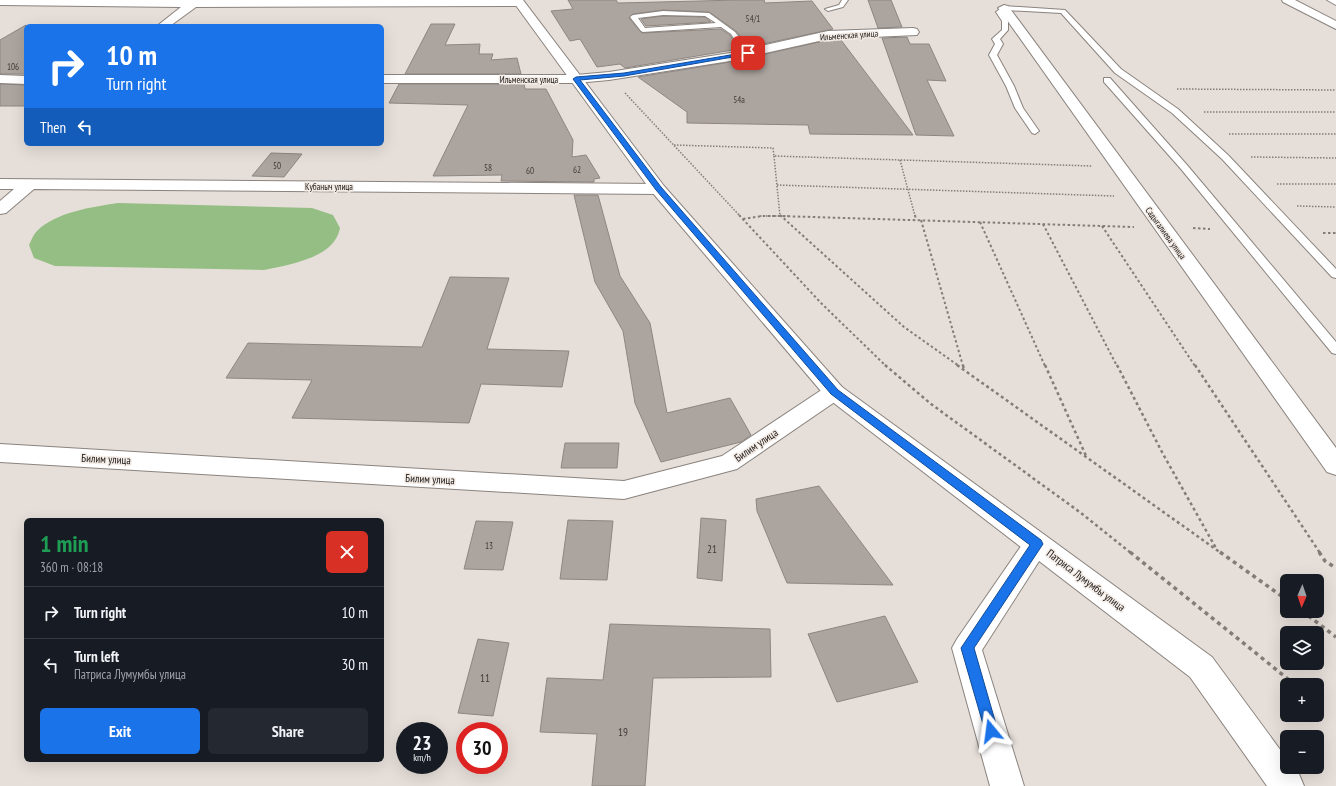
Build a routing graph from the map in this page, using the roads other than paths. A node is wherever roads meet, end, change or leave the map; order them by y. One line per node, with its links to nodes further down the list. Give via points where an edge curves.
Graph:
1 (845, 0): 9 (lane, via 841,6)
2 (1287, 0): 12 (street)
3 (1330, 0): 6 (lane)
4 (518, 1): 7 (street); 17 (street, Патриса Лумумбы улица)
5 (0, 2): 7 (street)
6 (1336, 3)
7 (193, 4): 10 (street)
8 (1002, 6): 20 (lane, via 999,12 1005,21 1005,30 996,39 999,44 993,54 1019,108); 25 (lane, via 1061,8 1118,70 1175,112 1225,157); 29 (street, Садыгалиева улица)
9 (828, 9)
10 (166, 24)
11 (722, 25): 11 (lane, via 643,30 633,17 707,14); 14 (lane)
12 (1336, 26)
13 (913, 32): 14 (street, Ильменская улица, via 828,35)
14 (748, 53): 17 (street, Ильменская улица)
15 (0, 79): 18 (street)
16 (384, 79): 17 (street, Ильменская улица)
17 (576, 79): 23 (street, Патриса Лумумбы улица)
18 (24, 80)
19 (1107, 80): 26 (lane, via 1184,167)
20 (1035, 131)
21 (0, 184): 22 (street, Кубаныч улица)
22 (30, 184): 23 (street, Кубаныч улица); 24 (street)
23 (658, 189): 27 (street, Патриса Лумумбы улица)
24 (0, 209)
25 (1336, 275)
26 (1336, 350)
27 (834, 392): 28 (street, Билим улица, via 730,463 624,490); 30 (street, Патриса Лумумбы улица)
28 (0, 453)
29 (1336, 466)
30 (1037, 544): 31 (street, via 967,648); 32 (street, Патриса Лумумбы улица, via 1201,666)
31 (1007, 786)
32 (1286, 786)

